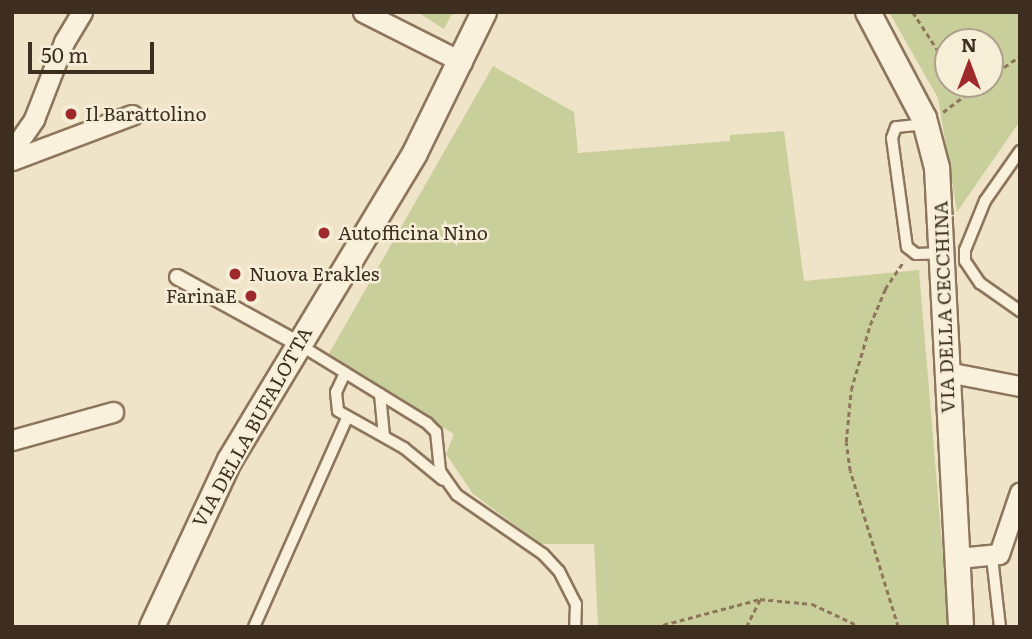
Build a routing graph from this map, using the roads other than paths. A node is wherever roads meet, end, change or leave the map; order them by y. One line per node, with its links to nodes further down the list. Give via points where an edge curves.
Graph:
1 (82, 12): 8 (street, via 64,42 33,119)
2 (363, 12): 5 (street)
3 (484, 12): 5 (street, VIA DELLA BUFALOTTA)
4 (868, 12): 7 (street, VIA DELLA CECCHINA)
5 (462, 62): 14 (street, VIA DELLA BUFALOTTA, via 380,214)
6 (132, 115): 10 (street)
7 (934, 119): 11 (street, VIA DELLA CECCHINA); 11 (lane, via 896,127 892,138 910,252)
8 (12, 151)
9 (1020, 151): 13 (lane, via 985,201 965,250 965,261 980,283)
10 (12, 160)
11 (942, 253): 15 (street, VIA DELLA CECCHINA)
12 (177, 277): 14 (street)
13 (1020, 311)
14 (297, 343): 16 (lane); 28 (street, VIA DELLA BUFALOTTA, via 230,460)
15 (947, 372): 17 (street); 26 (street, VIA DELLA CECCHINA)
16 (345, 373): 18 (lane); 20 (lane, via 335,402)
17 (1020, 386)
18 (380, 394): 21 (lane); 23 (lane, via 436,432 440,471)
19 (113, 412): 22 (street)
20 (347, 418): 21 (lane); 29 (lane)
21 (384, 436): 23 (lane)
22 (12, 440)
23 (448, 485): 30 (lane, via 472,508 543,554 559,571 576,604)
24 (1020, 492): 25 (street, via 1001,550)
25 (992, 557): 26 (street); 31 (lane)
26 (958, 558): 27 (street, VIA DELLA CECCHINA)
27 (960, 622)
28 (152, 627)
29 (254, 627)
30 (575, 627)
31 (1000, 627)

